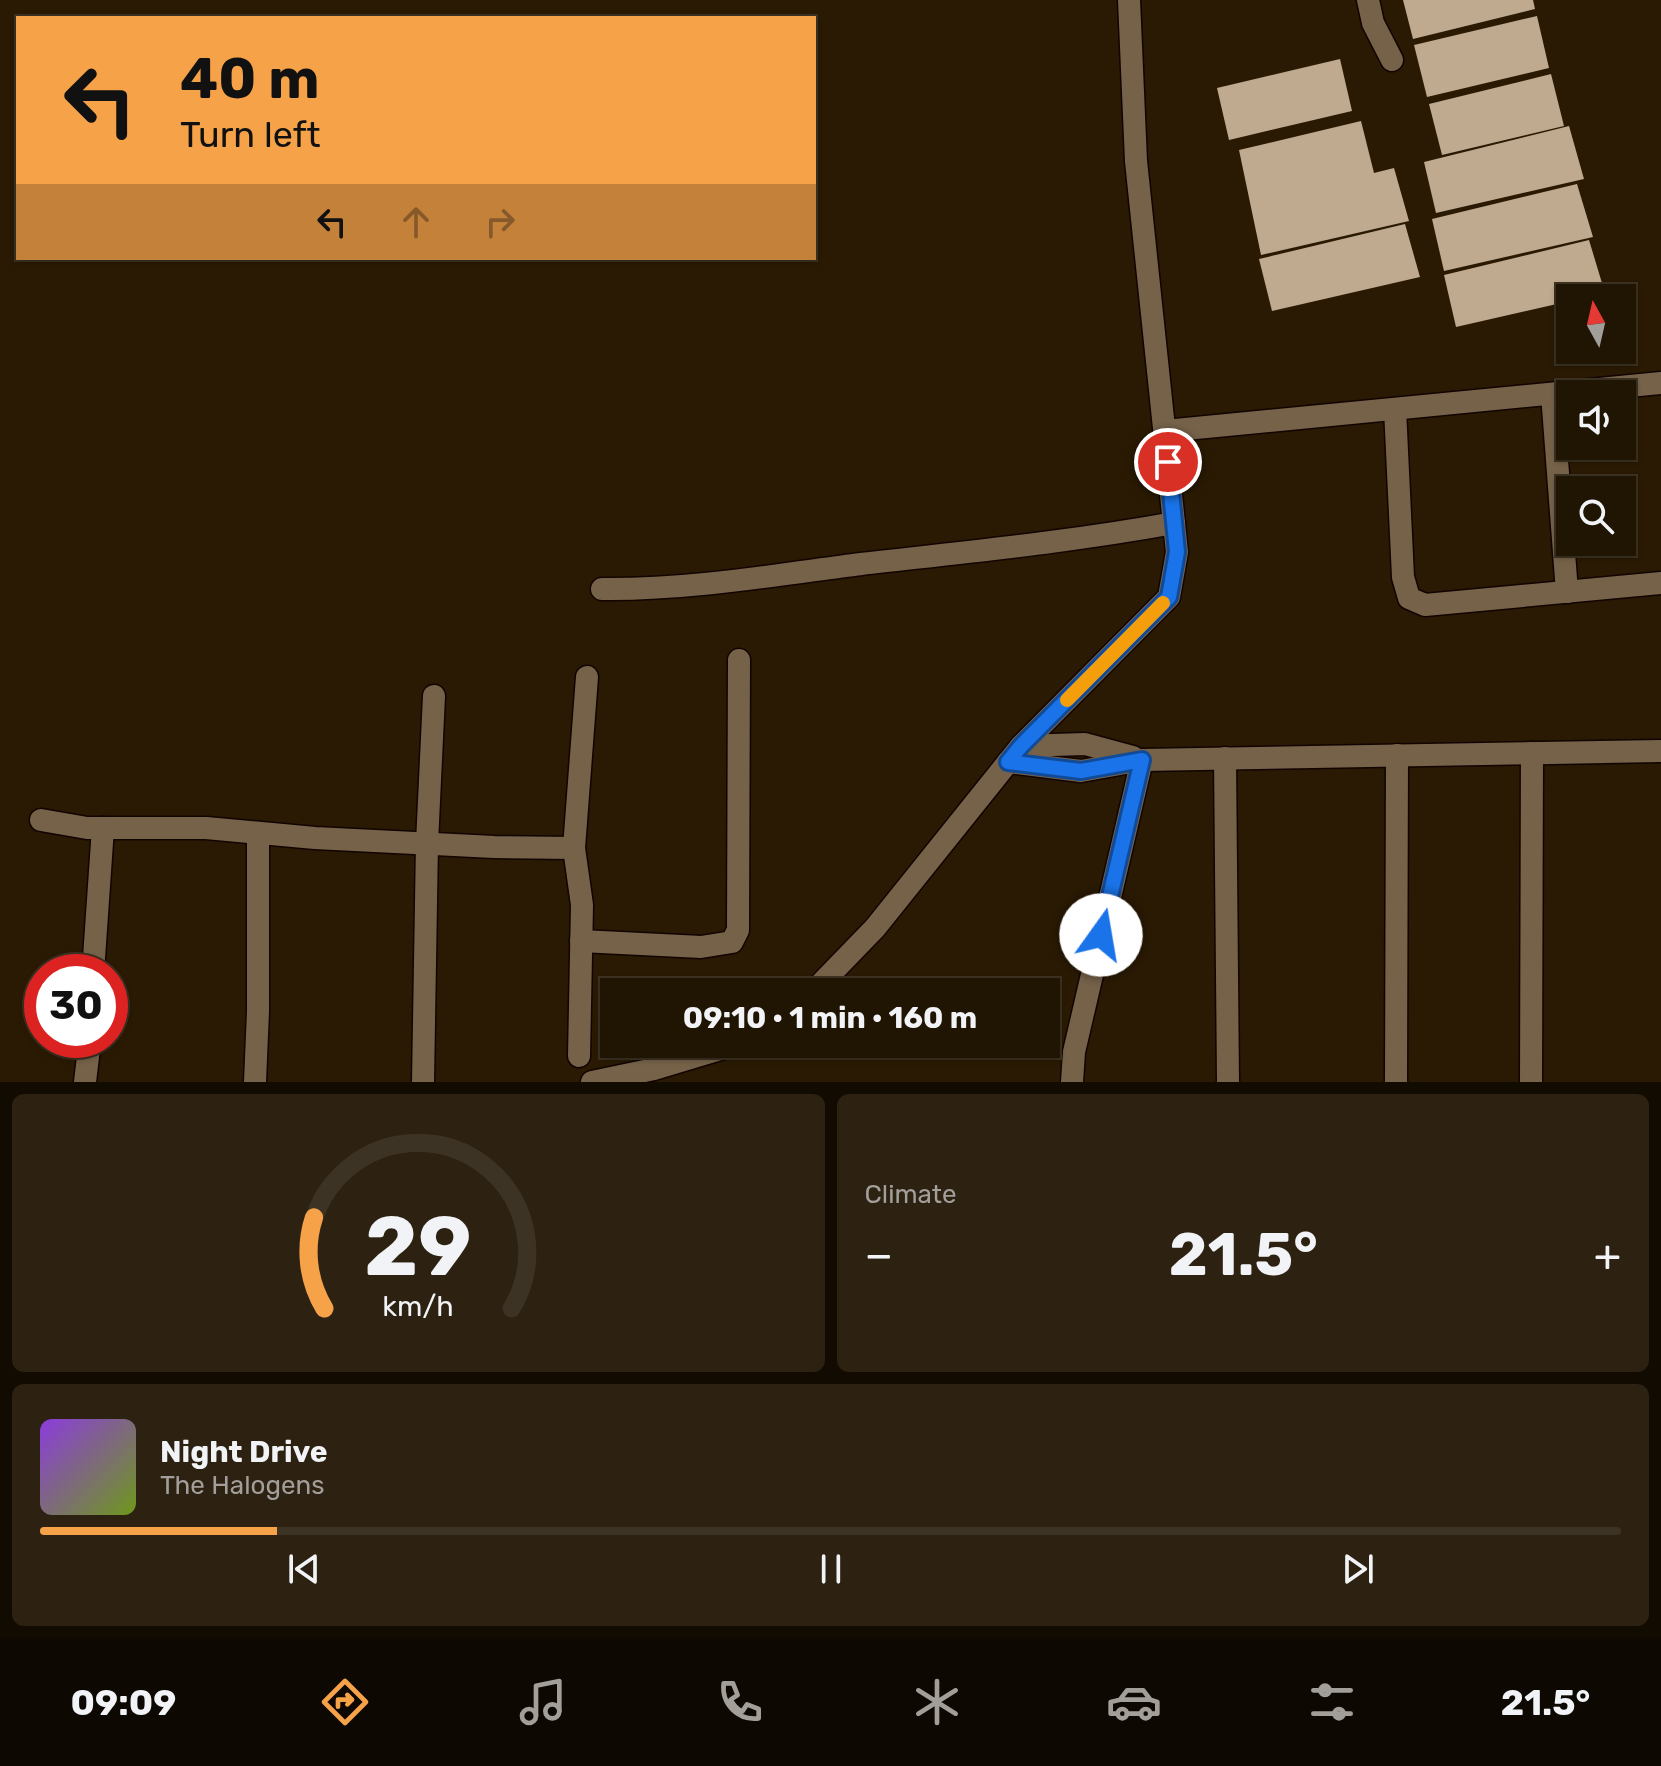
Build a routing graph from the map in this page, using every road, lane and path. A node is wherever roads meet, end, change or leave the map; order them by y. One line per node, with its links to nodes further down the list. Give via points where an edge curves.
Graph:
1 (1129, 0): 7 (street, via 1136,161)
2 (1368, 0): 3 (street)
3 (1392, 60)
4 (1661, 383): 5 (street)
5 (1552, 394): 6 (street); 11 (street)
6 (1395, 409): 7 (street); 11 (street, via 1403,577 1409,598 1425,605)
7 (1165, 431): 8 (street)
8 (1174, 523): 10 (street, via 1011,549); 17 (street, via 1177,552 1169,597)
9 (1661, 583): 11 (street)
10 (602, 589)
11 (1567, 592)
12 (739, 660): 26 (street, via 738,930 732,942 701,947)
13 (587, 677): 25 (street)
14 (434, 696): 24 (street)
15 (1661, 751): 16 (street)
16 (1532, 753): 18 (street); 39 (street)
17 (1015, 754): 20 (street, via 1081,771); 28 (street, via 875,928)
18 (1397, 755): 19 (street); 38 (street)
19 (1225, 758): 20 (street); 37 (street)
20 (1142, 760): 36 (street, via 1074,1052)
21 (41, 820): 22 (street)
22 (103, 828): 23 (street); 27 (street)
23 (258, 833): 24 (street); 33 (street)
24 (427, 843): 25 (street); 34 (street)
25 (574, 848): 26 (street)
26 (581, 941): 29 (street)
27 (94, 954)
28 (827, 978)
29 (579, 1056)
30 (88, 1058): 32 (street)
31 (691, 1058): 35 (street)
32 (85, 1082)
33 (255, 1082)
34 (423, 1082)
35 (592, 1082)
36 (1072, 1082)
37 (1228, 1082)
38 (1396, 1082)
39 (1531, 1082)

